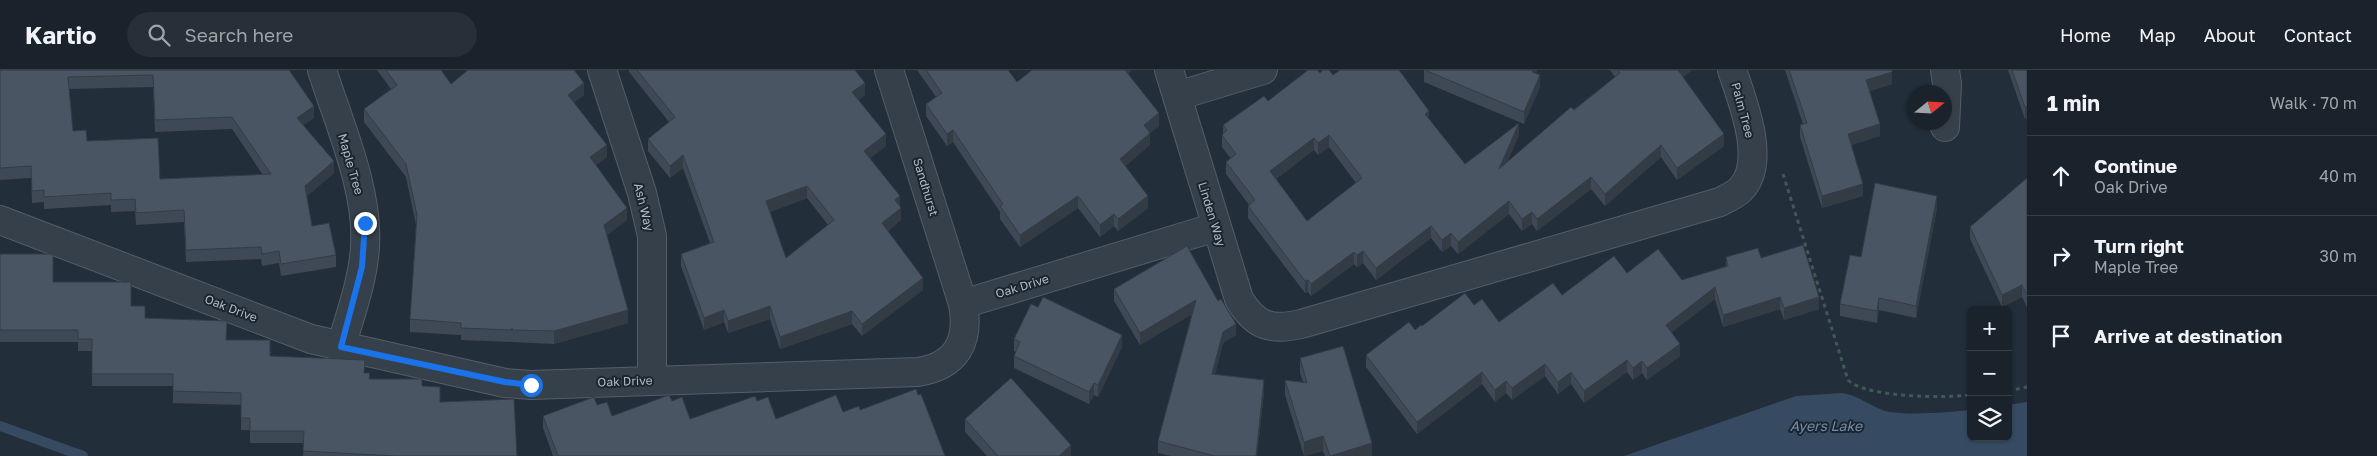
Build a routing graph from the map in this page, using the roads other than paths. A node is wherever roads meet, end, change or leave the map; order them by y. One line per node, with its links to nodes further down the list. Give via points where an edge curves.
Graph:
1 (322, 70): 14 (street, Maple Tree, via 356,176 365,223 362,267)
2 (602, 70): 15 (street, Ash Way, via 642,193 652,236)
3 (889, 70): 12 (street, Sandhurst)
4 (1168, 70): 9 (street, Linden Way)
5 (1263, 70): 9 (street)
6 (1732, 70): 13 (street, Palm Tree, via 1749,124 1751,166 1747,181 1740,190 1720,202)
7 (1945, 70): 8 (street)
8 (1948, 85)
9 (1177, 96): 11 (street, Linden Way)
10 (0, 220): 14 (street, Oak Drive, via 311,339)
11 (1216, 227): 12 (street, Oak Drive); 13 (street, Linden Way, via 1248,313 1273,327)
12 (963, 304): 15 (street, Oak Drive, via 965,317 961,342 947,363 934,369)
13 (1288, 327)
14 (341, 347): 15 (street, Oak Drive, via 518,384)
15 (652, 380)

